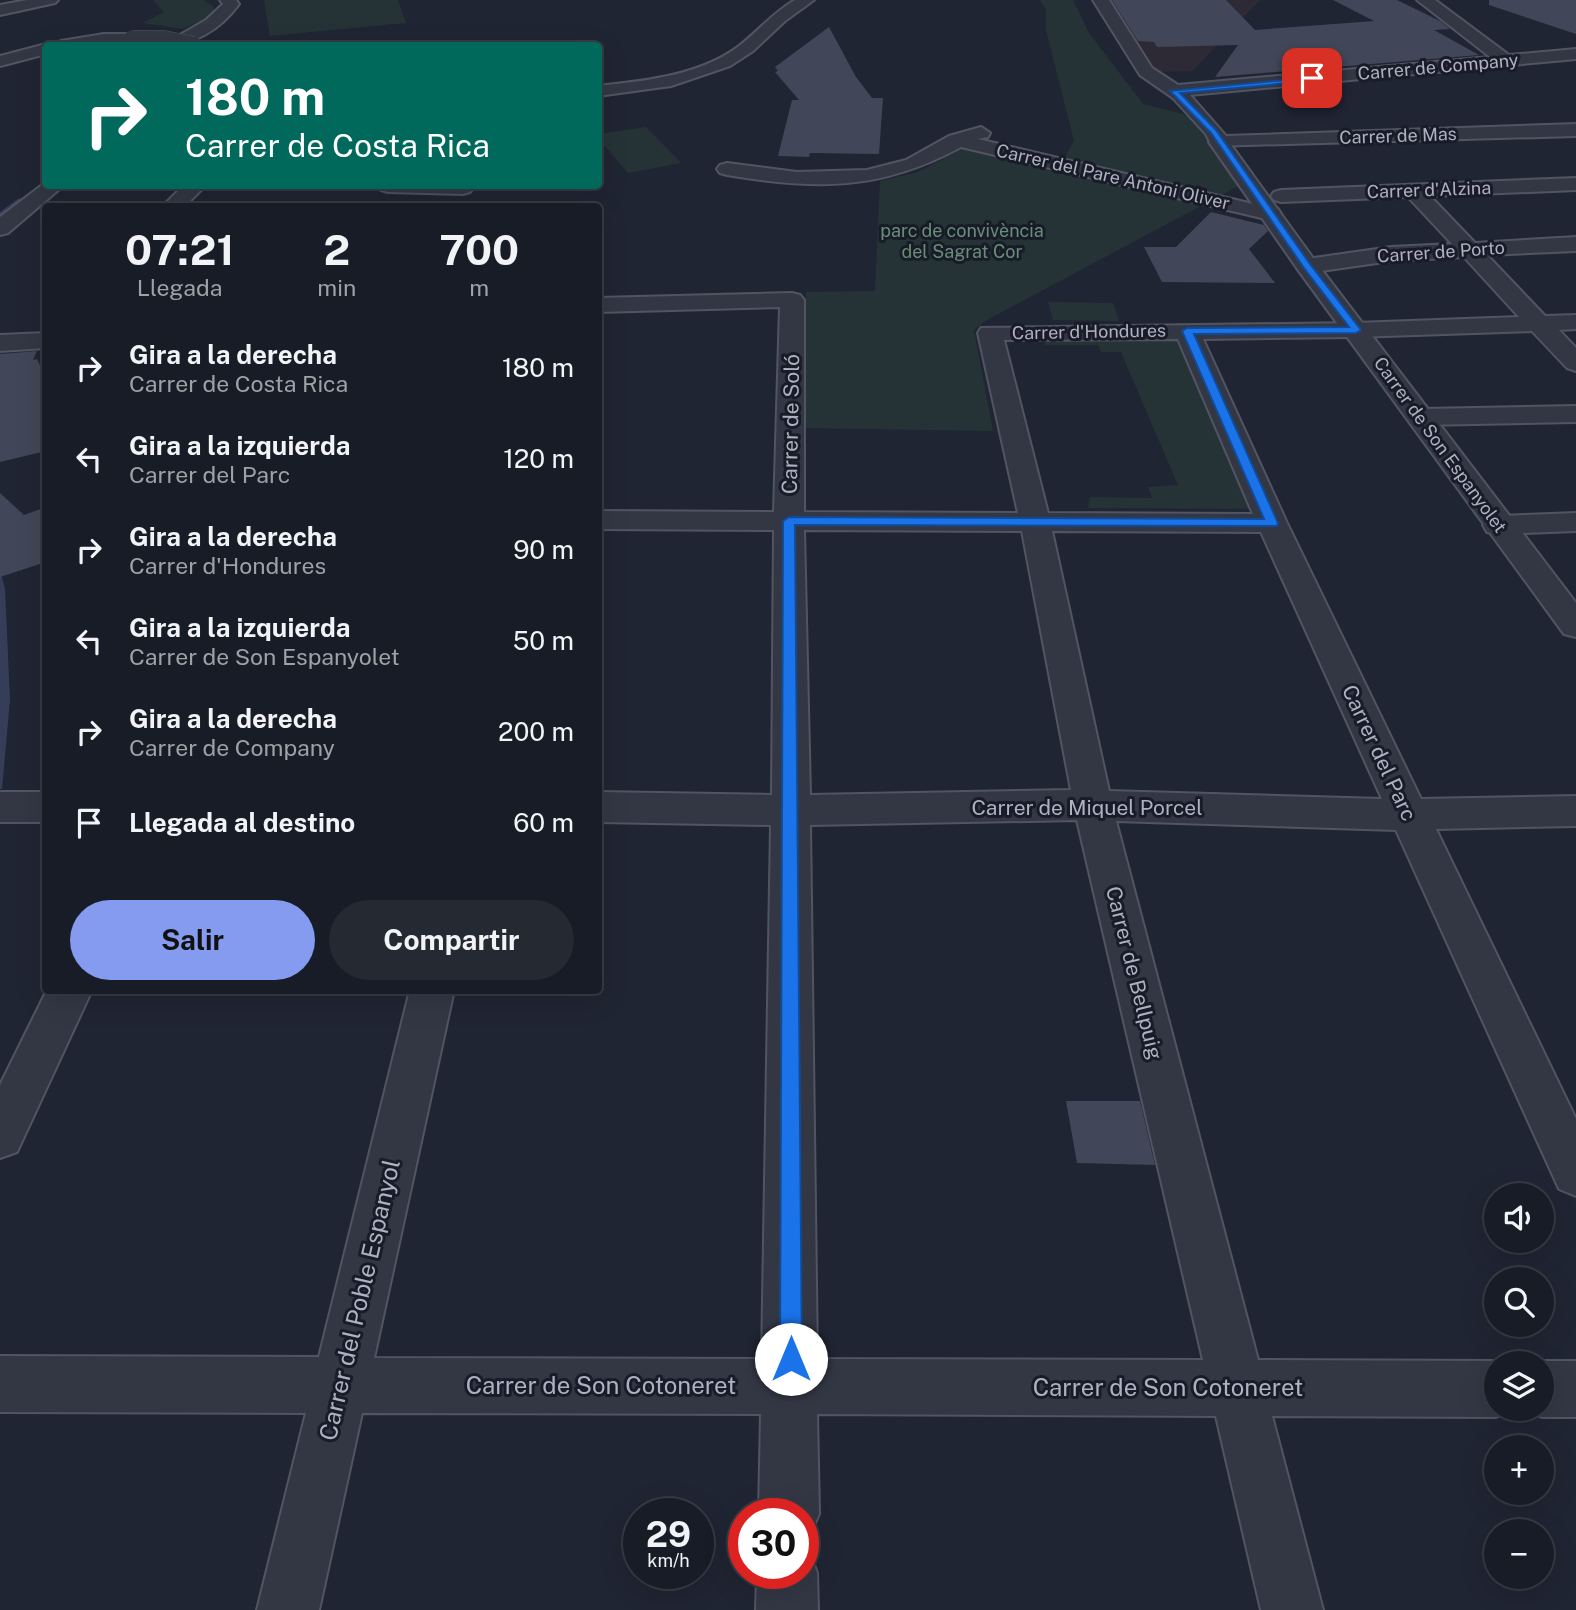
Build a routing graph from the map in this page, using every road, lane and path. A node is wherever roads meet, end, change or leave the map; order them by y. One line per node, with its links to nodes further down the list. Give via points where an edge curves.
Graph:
1 (50, 0): 6 (street)
2 (228, 0): 8 (street, via 227,11)
3 (806, 0): 15 (street, via 791,7 736,56 650,86)
4 (1101, 0): 14 (street, Carrer de Son Espanyolet, via 1146,71)
5 (1425, 0): 12 (street)
6 (0, 10)
7 (86, 42): 9 (street, bridge)
8 (176, 42)
9 (178, 42)
10 (42, 50): 13 (street)
11 (1576, 54): 12 (street, Carrer de Company)
12 (1505, 60): 14 (street, Carrer de Company)
13 (0, 61)
14 (1174, 91): 19 (street, Carrer de Son Espanyolet)
15 (602, 92)
16 (1576, 130): 19 (street, Carrer de Mas)
17 (984, 132): 18 (street, Carrer del Pare Antoni Oliver)
18 (956, 140): 20 (street, Carrer del Pare Antoni Oliver, via 914,164 854,177 791,178); 29 (street, Carrer del Pare Antoni Oliver)
19 (1219, 142): 29 (street, Carrer de Son Espanyolet)
20 (727, 169)
21 (42, 174): 30 (street)
22 (1576, 184): 26 (street, Carrer d'Alzina)
23 (48, 189): 30 (street)
24 (192, 189): 28 (street)
25 (419, 189): 27 (street)
26 (1413, 190): 29 (street, Carrer d'Alzina); 32 (street)
27 (461, 193)
28 (176, 203)
29 (1276, 205): 33 (street, Carrer de Son Espanyolet)
30 (6, 214)
31 (1576, 244): 32 (street, Carrer de Porto)
32 (1469, 249): 33 (street, Carrer de Porto); 36 (street)
33 (1307, 266): 37 (street, Carrer de Son Espanyolet)
34 (602, 305): 46 (street, Carrer de Soló, via 792,300)
35 (1576, 322): 36 (street, Carrer d'Hondures)
36 (1540, 323): 37 (street, Carrer d'Hondures); 42 (street)
37 (1356, 330): 38 (street, Carrer d'Hondures); 44 (street, Carrer de Son Espanyolet)
38 (1187, 331): 39 (street, Carrer d'Hondures); 49 (street, Carrer del Parc)
39 (990, 333): 47 (street, Carrer de Bellpuig)
40 (42, 340): 41 (street)
41 (0, 343)
42 (1576, 363)
43 (1576, 414): 44 (street)
44 (1422, 417): 50 (street, Carrer de Son Espanyolet)
45 (602, 520): 46 (street)
46 (789, 521): 47 (street); 56 (street, Carrer de Soló)
47 (1035, 522): 49 (street); 52 (street, Carrer de Bellpuig)
48 (1576, 522): 50 (street)
49 (1272, 523): 58 (street, Carrer del Parc)
50 (1498, 525): 51 (street, Carrer de Son Espanyolet)
51 (1576, 626)
52 (1093, 805): 56 (street, Carrer de Miquel Porcel); 58 (street, Carrer de Miquel Porcel); 66 (street, Carrer de Bellpuig)
53 (3, 807): 54 (street)
54 (42, 807)
55 (602, 807): 56 (street, Carrer de Miquel Porcel)
56 (791, 810): 65 (street, Carrer de Soló)
57 (1576, 811): 58 (street, Carrer de Miquel Porcel)
58 (1407, 815): 62 (street, Carrer del Parc)
59 (68, 994): 61 (street)
60 (431, 994): 64 (street, Carrer del Poble Espanyol)
61 (0, 1135)
62 (1576, 1172)
63 (0, 1384): 64 (street, Carrer de Son Cotoneret)
64 (340, 1385): 65 (street, Carrer de Son Cotoneret); 72 (street, Carrer del Poble Espanyol)
65 (791, 1387): 66 (street, Carrer de Son Cotoneret); 70 (street, Carrer de Soló)
66 (1236, 1389): 67 (street, Carrer de Son Cotoneret); 74 (street, Carrer de Bellpuig)
67 (1484, 1389)
68 (1554, 1389): 69 (street)
69 (1576, 1389)
70 (789, 1498)
71 (787, 1589): 73 (street)
72 (288, 1610)
73 (787, 1610)
74 (1292, 1610)

